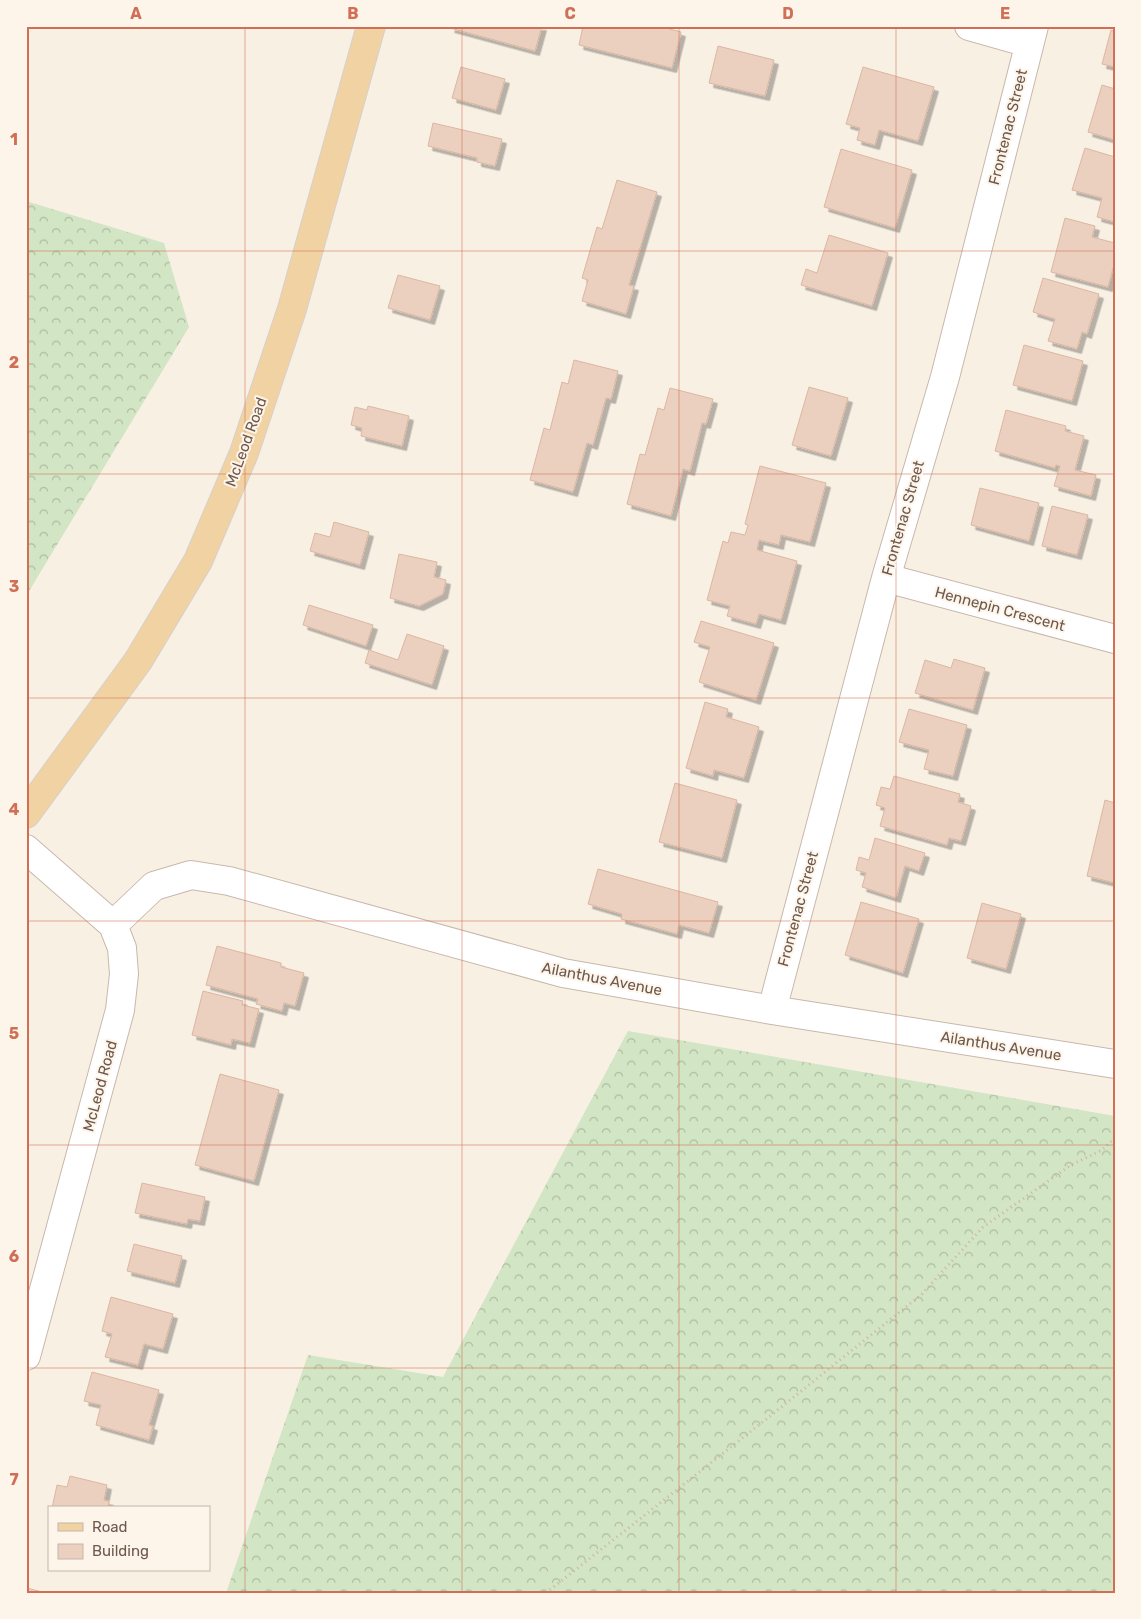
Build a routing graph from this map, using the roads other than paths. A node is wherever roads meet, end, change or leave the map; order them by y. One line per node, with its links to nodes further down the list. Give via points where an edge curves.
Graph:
1 (371, 26): 6 (main road, McLeod Road, via 289,318 244,454 198,561 138,661)
2 (969, 26): 3 (street)
3 (1032, 34): 4 (street, Frontenac Street, via 945,377)
4 (886, 578): 5 (street, Hennepin Crescent); 9 (street, Frontenac Street)
5 (1115, 639)
6 (26, 814)
7 (26, 849): 8 (street, McLeod Road)
8 (113, 925): 9 (street, Ailanthus Avenue, via 154,886 191,875 229,880 563,973); 11 (street, McLeod Road, via 122,948 124,966 120,1010)
9 (772, 1010): 10 (street, Ailanthus Avenue)
10 (1115, 1064)
11 (26, 1356)

